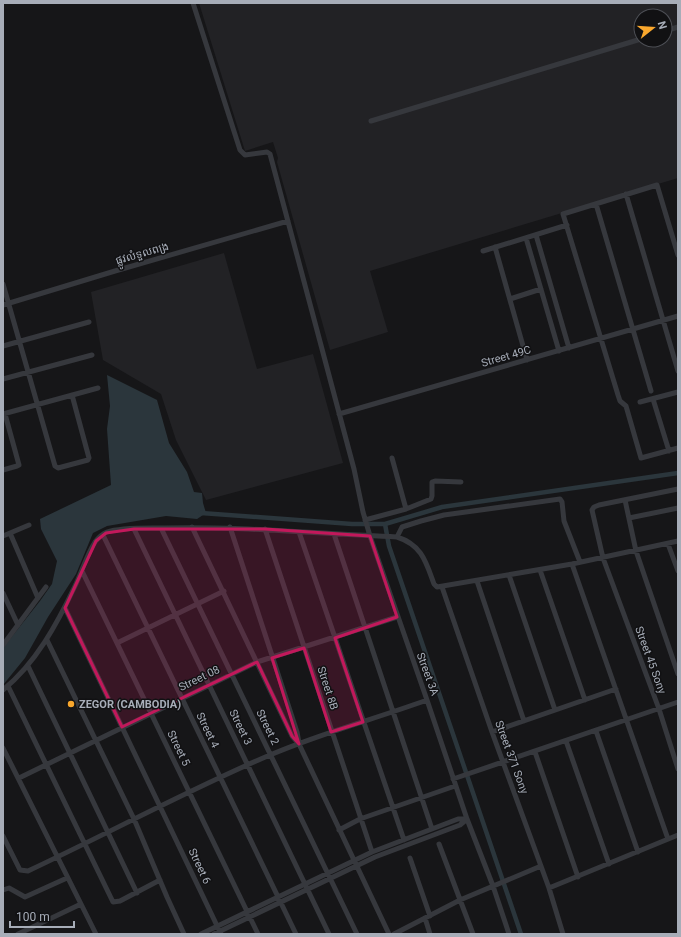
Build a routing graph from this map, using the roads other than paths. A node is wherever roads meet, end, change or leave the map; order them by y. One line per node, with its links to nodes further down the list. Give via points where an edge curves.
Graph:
1 (193, 3): 6 (street, Street 3A, via 238,147 245,155 269,153)
2 (633, 41): 3 (street)
3 (371, 121)
4 (626, 194): 5 (street); 12 (street, via 657,185); 21 (street)
5 (596, 204): 7 (street, via 563,214); 23 (street)
6 (288, 221): 18 (street, ផ្លូវលំទួលពង្រ); 42 (street, Street 3A)
7 (566, 225): 8 (street); 24 (street)
8 (536, 235): 9 (street); 13 (street)
9 (526, 238): 10 (street); 15 (street)
10 (495, 248): 11 (street); 17 (street)
11 (483, 251)
12 (678, 255)
13 (550, 282): 15 (street); 16 (street)
14 (3, 284): 18 (street)
15 (541, 289): 16 (street); 17 (street); 28 (street)
16 (552, 290): 27 (street)
17 (510, 299): 30 (street)
18 (9, 303): 19 (street, ផ្លូវលំទួលពង្រ); 25 (street)
19 (3, 305)
20 (678, 316): 21 (street, Street 49C)
21 (663, 320): 23 (street, Street 49C); 31 (street)
22 (90, 322): 25 (street)
23 (633, 329): 24 (street, Street 49C); 35 (street)
24 (601, 339): 27 (street, Street 49C); 44 (street, via 620,401 626,406 641,458)
25 (20, 342): 26 (street); 32 (street)
26 (3, 346)
27 (569, 348): 28 (street, Street 49C)
28 (560, 351): 30 (street, Street 49C)
29 (92, 355): 32 (street)
30 (527, 360): 42 (street, Street 49C)
31 (678, 371)
32 (28, 372): 33 (street); 40 (street)
33 (3, 379)
34 (98, 388): 37 (street)
35 (651, 391)
36 (678, 392): 38 (street)
37 (72, 395): 40 (street); 40 (street, via 88,460 56,468)
38 (653, 399): 39 (street); 44 (street)
39 (640, 402)
40 (37, 405): 41 (street)
41 (4, 414): 46 (street, via 18,464)
42 (339, 414): 53 (street, Street 3A)
43 (678, 448): 44 (street)
44 (669, 451)
45 (392, 458): 51 (street)
46 (3, 470)
47 (461, 482): 51 (street, via 432,482 431,499)
48 (678, 489): 49 (street)
49 (626, 500): 52 (street); 70 (street, Street 45 Sony, via 599,505 592,510)
50 (678, 508): 52 (street)
51 (406, 509): 53 (street)
52 (629, 518): 69 (street)
53 (365, 520): 65 (street, Street 3A)
54 (29, 525): 61 (street)
55 (192, 527): 56 (street); 57 (street); 80 (street)
56 (230, 527): 59 (street); 95 (street)
57 (161, 528): 58 (street); 83 (street, Street 2)
58 (134, 529): 63 (street); 85 (street, Street 3)
59 (265, 529): 60 (street); 94 (street, Street 8B)
60 (299, 532): 62 (street); 90 (street)
61 (10, 533): 64 (street); 82 (street)
62 (334, 534): 65 (street); 89 (street)
63 (102, 535): 74 (street, via 90,551); 88 (street, Street 4)
64 (3, 536)
65 (370, 536): 66 (street); 86 (street, Street 3A)
66 (397, 537): 71 (street, via 402,527 429,519 560,500 564,521); 79 (street, via 415,546 434,584)
67 (678, 541): 68 (street)
68 (668, 544): 69 (street); 75 (street)
69 (636, 551): 70 (street); 99 (street)
70 (603, 558): 71 (street); 108 (street, Street 45 Sony)
71 (580, 562): 72 (street)
72 (572, 564): 73 (street); 102 (street)
73 (540, 570): 76 (street); 106 (street)
74 (82, 571): 84 (street); 92 (street, Street 5)
75 (678, 571)
76 (509, 575): 77 (street); 109 (street)
77 (477, 581): 79 (street); 113 (street)
78 (46, 587): 82 (street)
79 (442, 587): 118 (street, Street 371 Sony)
80 (224, 591): 83 (street); 96 (street)
81 (3, 593): 87 (street)
82 (38, 598): 87 (street)
83 (198, 604): 85 (street); 98 (street, Street 2)
84 (65, 608): 91 (street); 115 (street, Street 6)
85 (175, 615): 88 (street); 100 (street, Street 3)
86 (397, 617): 89 (street, Street 08); 105 (street, Street 3A)
87 (18, 625): 93 (street)
88 (148, 628): 92 (street); 104 (street, Street 4)
89 (365, 628): 90 (street, Street 08); 110 (street)
90 (336, 638): 94 (street, Street 08); 114 (street)
91 (47, 640): 97 (street); 119 (street)
92 (117, 643): 111 (street, Street 5)
93 (3, 644)
94 (304, 648): 95 (street, Street 08); 117 (street, Street 8B)
95 (272, 658): 96 (street, Street 08); 121 (street)
96 (257, 662): 98 (street, Street 08); 121 (street, via 292,736)
97 (28, 666): 101 (street); 124 (street)
98 (232, 674): 100 (street, Street 08); 125 (street, Street 2)
99 (678, 674)
100 (209, 685): 104 (street, Street 08); 128 (street, Street 3)
101 (8, 686): 103 (street); 127 (street)
102 (616, 689): 106 (street); 112 (street)
103 (3, 690)
104 (182, 698): 111 (street, Street 08); 131 (street, Street 4)
105 (427, 700): 110 (street); 132 (street, Street 3A)
106 (585, 700): 109 (street)
107 (678, 702): 108 (street)
108 (659, 709): 112 (street); 129 (street, Street 45 Sony)
109 (555, 710): 113 (street)
110 (393, 712): 114 (street); 135 (street)
111 (151, 713): 115 (street, Street 08); 134 (street, Street 5)
112 (626, 720): 116 (street); 147 (street)
113 (524, 721): 118 (street)
114 (363, 722): 117 (street); 137 (street)
115 (122, 728): 119 (street, Street 08); 136 (street, Street 6)
116 (596, 731): 120 (street); 154 (street)
117 (332, 732): 121 (street); 139 (street, Street 8B)
118 (492, 732): 126 (street, Street 371 Sony)
119 (96, 740): 124 (street, Street 08); 138 (street)
120 (566, 741): 123 (street); 158 (street)
121 (299, 744): 125 (street); 141 (street)
122 (3, 748): 130 (street)
123 (535, 752): 126 (street); 161 (street)
124 (70, 753): 127 (street, Street 08); 143 (street)
125 (271, 755): 128 (street); 160 (street, Street 2)
126 (503, 762): 132 (street); 159 (street, Street 371 Sony)
127 (46, 764): 130 (street, Street 08); 149 (street)
128 (248, 765): 131 (street); 165 (street, Street 3)
129 (678, 769)
130 (19, 778): 155 (street)
131 (220, 778): 134 (street); 169 (street, Street 4)
132 (456, 778): 133 (street, Street 3A)
133 (455, 786): 135 (street); 140 (street, Street 3A)
134 (189, 792): 136 (street); 172 (street, Street 5)
135 (422, 798): 137 (street); 142 (street)
136 (161, 806): 138 (street); 174 (street, Street 6)
137 (393, 808): 139 (street); 148 (street)
138 (134, 819): 143 (street); 163 (street)
139 (360, 819): 141 (street); 153 (street, Street 8B)
140 (466, 819): 142 (street, via 458,819); 146 (street, via 460,825); 164 (street, Street 3A)
141 (339, 830): 157 (street)
142 (430, 830): 146 (street); 148 (street)
143 (108, 832): 149 (street); 168 (street)
144 (678, 835): 147 (street)
145 (3, 836): 155 (street, via 22,871 28,871)
146 (430, 836): 151 (street)
147 (668, 839): 154 (street)
148 (401, 841): 151 (street); 152 (street)
149 (85, 843): 155 (street); 168 (street, via 113,902)
150 (439, 844): 170 (street)
151 (401, 847): 152 (street)
152 (381, 851): 153 (street); 157 (street)
153 (372, 852): 157 (street)
154 (638, 852): 158 (street)
155 (57, 857): 162 (street)
156 (410, 858): 173 (street)
157 (355, 863): 160 (street); 185 (street)
158 (609, 864): 161 (street)
159 (541, 866): 164 (street); 166 (street, Street 371 Sony)
160 (329, 876): 165 (street); 184 (street, Street 2)
161 (578, 877): 166 (street)
162 (67, 878): 167 (street, via 25,897 9,888); 171 (street)
163 (160, 880): 168 (street); 178 (street)
164 (493, 886): 170 (street); 189 (street, Street 3A)
165 (307, 887): 169 (street); 183 (street, Street 3)
166 (549, 888): 190 (street, Street 371 Sony)
167 (3, 890)
168 (137, 893)
169 (279, 900): 172 (street); 182 (street, Street 4)
170 (460, 900): 173 (street); 188 (street)
171 (81, 904): 176 (street); 177 (street)
172 (248, 915): 174 (street); 175 (street); 181 (street, Street 5)
173 (427, 917): 186 (street); 187 (street)
174 (217, 925): 175 (street, Street 6); 179 (street)
175 (220, 933): 180 (street)
176 (18, 934)
177 (96, 934)
178 (184, 934)
179 (201, 934)
180 (214, 934)
181 (258, 934)
182 (296, 934)
183 (329, 934)
184 (358, 934)
185 (389, 934)
186 (394, 934)
187 (430, 934)
188 (473, 934)
189 (509, 934)
190 (563, 934)

